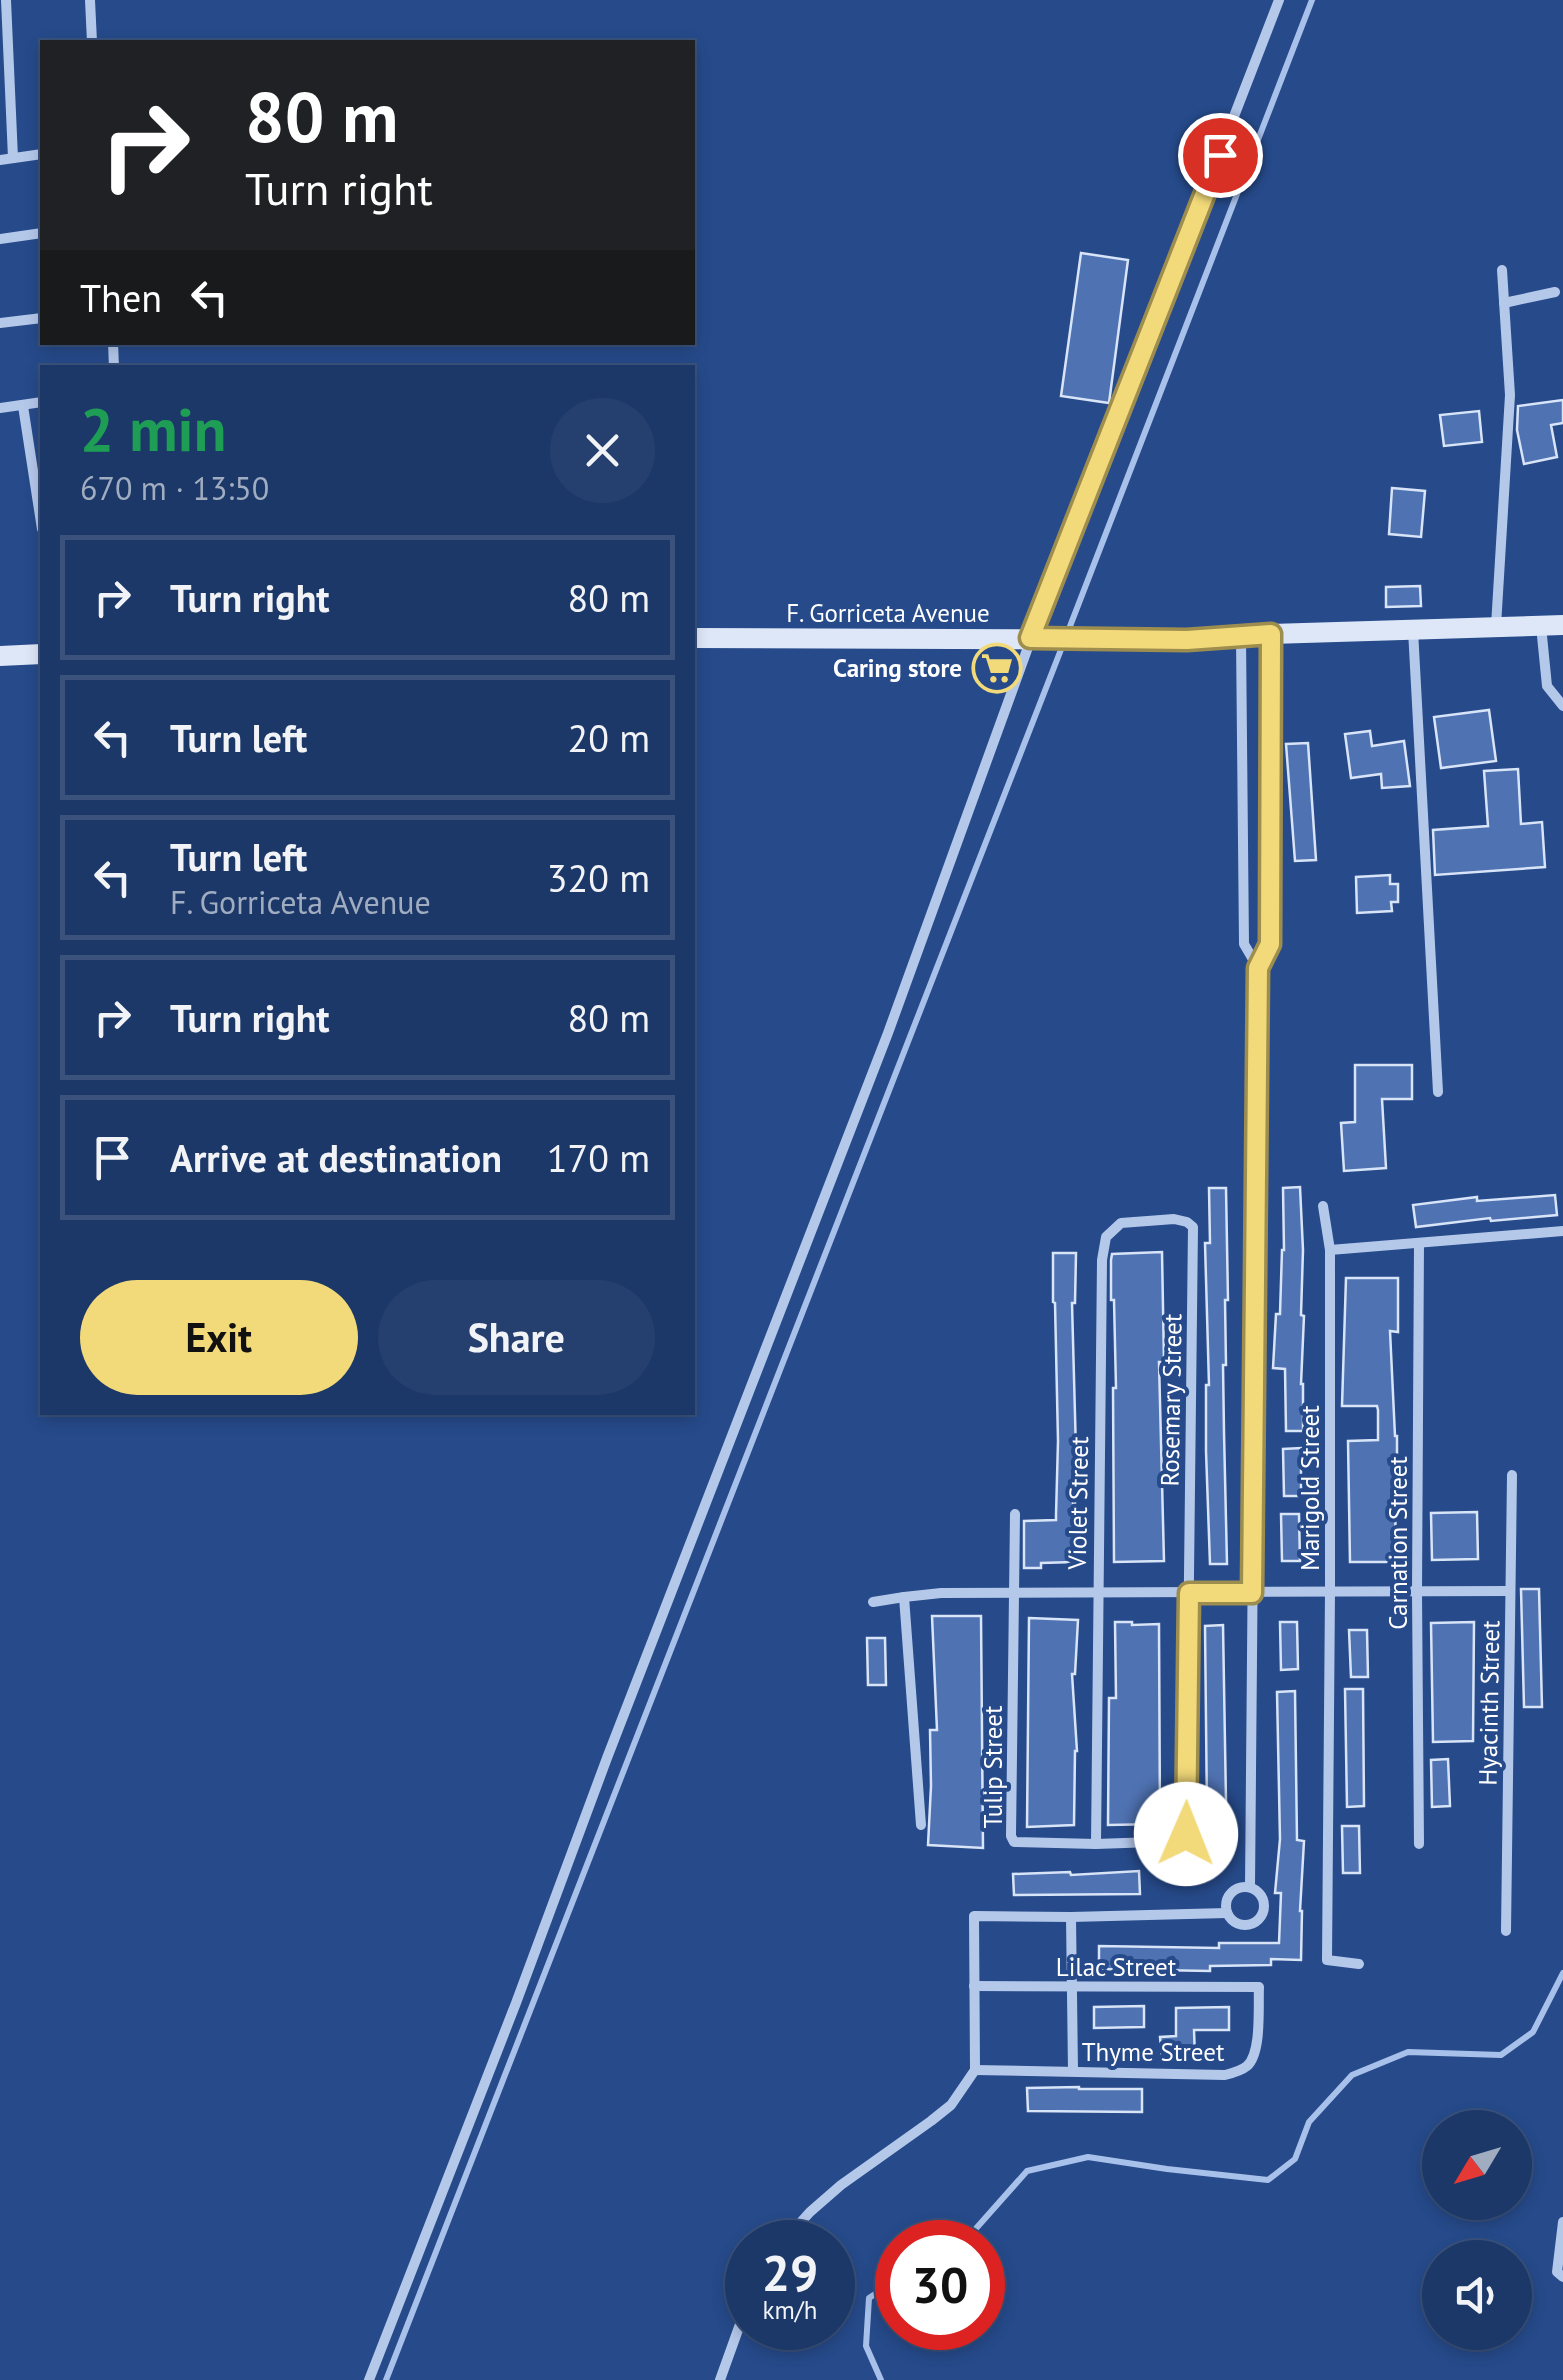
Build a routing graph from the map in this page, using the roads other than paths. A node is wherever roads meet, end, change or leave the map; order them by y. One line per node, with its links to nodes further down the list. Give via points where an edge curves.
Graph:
1 (6, 0): 6 (street)
2 (90, 0): 4 (street)
3 (1279, 0): 26 (street)
4 (92, 40)
5 (40, 154): 6 (street)
6 (13, 158): 7 (street)
7 (0, 160)
8 (40, 233): 9 (street)
9 (0, 239)
10 (1502, 270): 12 (street)
11 (1556, 292): 12 (street)
12 (1504, 304): 21 (street, via 1510,395)
13 (40, 318): 14 (street)
14 (0, 324)
15 (40, 402): 16 (street)
16 (23, 406): 17 (street); 18 (street)
17 (0, 408)
18 (40, 516)
19 (1563, 625): 20 (main road, F. Gorriceta Avenue)
20 (1541, 626): 21 (main road, F. Gorriceta Avenue); 29 (street, via 1547,686)
21 (1496, 628): 22 (main road, F. Gorriceta Avenue)
22 (1413, 630): 23 (main road, F. Gorriceta Avenue); 31 (street)
23 (1271, 634): 24 (main road, F. Gorriceta Avenue); 30 (street, via 1270,944)
24 (1241, 636): 26 (main road, F. Gorriceta Avenue); 30 (street, via 1244,944)
25 (695, 638): 26 (main road, F. Gorriceta Avenue)
26 (1030, 638): 65 (street, via 888,1033)
27 (40, 654): 28 (main road)
28 (0, 656)
29 (1563, 706)
30 (1258, 968): 44 (street)
31 (1438, 1092)
32 (1324, 1206): 36 (street, Marigold Street)
33 (1174, 1219): 42 (street, Violet Street, via 1121,1223 1104,1244); 43 (street, Rosemary Street, via 1193,1228)
34 (1563, 1231): 35 (street)
35 (1419, 1243): 36 (street); 41 (street, Carnation Street)
36 (1330, 1250): 40 (street, Marigold Street)
37 (1512, 1475): 39 (street, Hyacinth Street)
38 (1015, 1514): 45 (street, Tulip Street)
39 (1510, 1591): 41 (street); 54 (street, Hyacinth Street)
40 (1330, 1592): 41 (street); 44 (street); 55 (street, Marigold Street, via 1326,1960)
41 (1417, 1592): 50 (street, Carnation Street)
42 (1097, 1593): 43 (street); 45 (street); 49 (street, Violet Street)
43 (1189, 1593): 44 (street); 49 (street, Tulip Street, via 1186,1834 1175,1842)
44 (1252, 1593): 51 (street)
45 (1015, 1594): 46 (street); 49 (street, Tulip Street, via 1012,1836 1018,1844)
46 (904, 1596): 47 (street); 48 (street)
47 (873, 1602)
48 (921, 1825)
49 (1096, 1844)
50 (1420, 1844)
51 (1250, 1887): 52 (street, via 1230,1893); 52 (street, via 1264,1903 1259,1918 1240,1924)
52 (1228, 1913): 53 (street)
53 (1071, 1917): 56 (street, via 974,1916); 57 (street)
54 (1506, 1930)
55 (1359, 1964)
56 (974, 1986): 57 (street, Lilac Street); 59 (street)
57 (1072, 1986): 58 (street, Lilac Street); 60 (street)
58 (1259, 1987): 60 (street, Thyme Street, via 1256,2049 1237,2072)
59 (975, 2070): 60 (street, Thyme Street); 61 (street, via 951,2104)
60 (1073, 2071)
61 (803, 2220)
62 (1563, 2222): 63 (street, via 1557,2260)
63 (1563, 2276)
64 (731, 2350): 66 (street)
65 (369, 2380)
66 (720, 2380)

